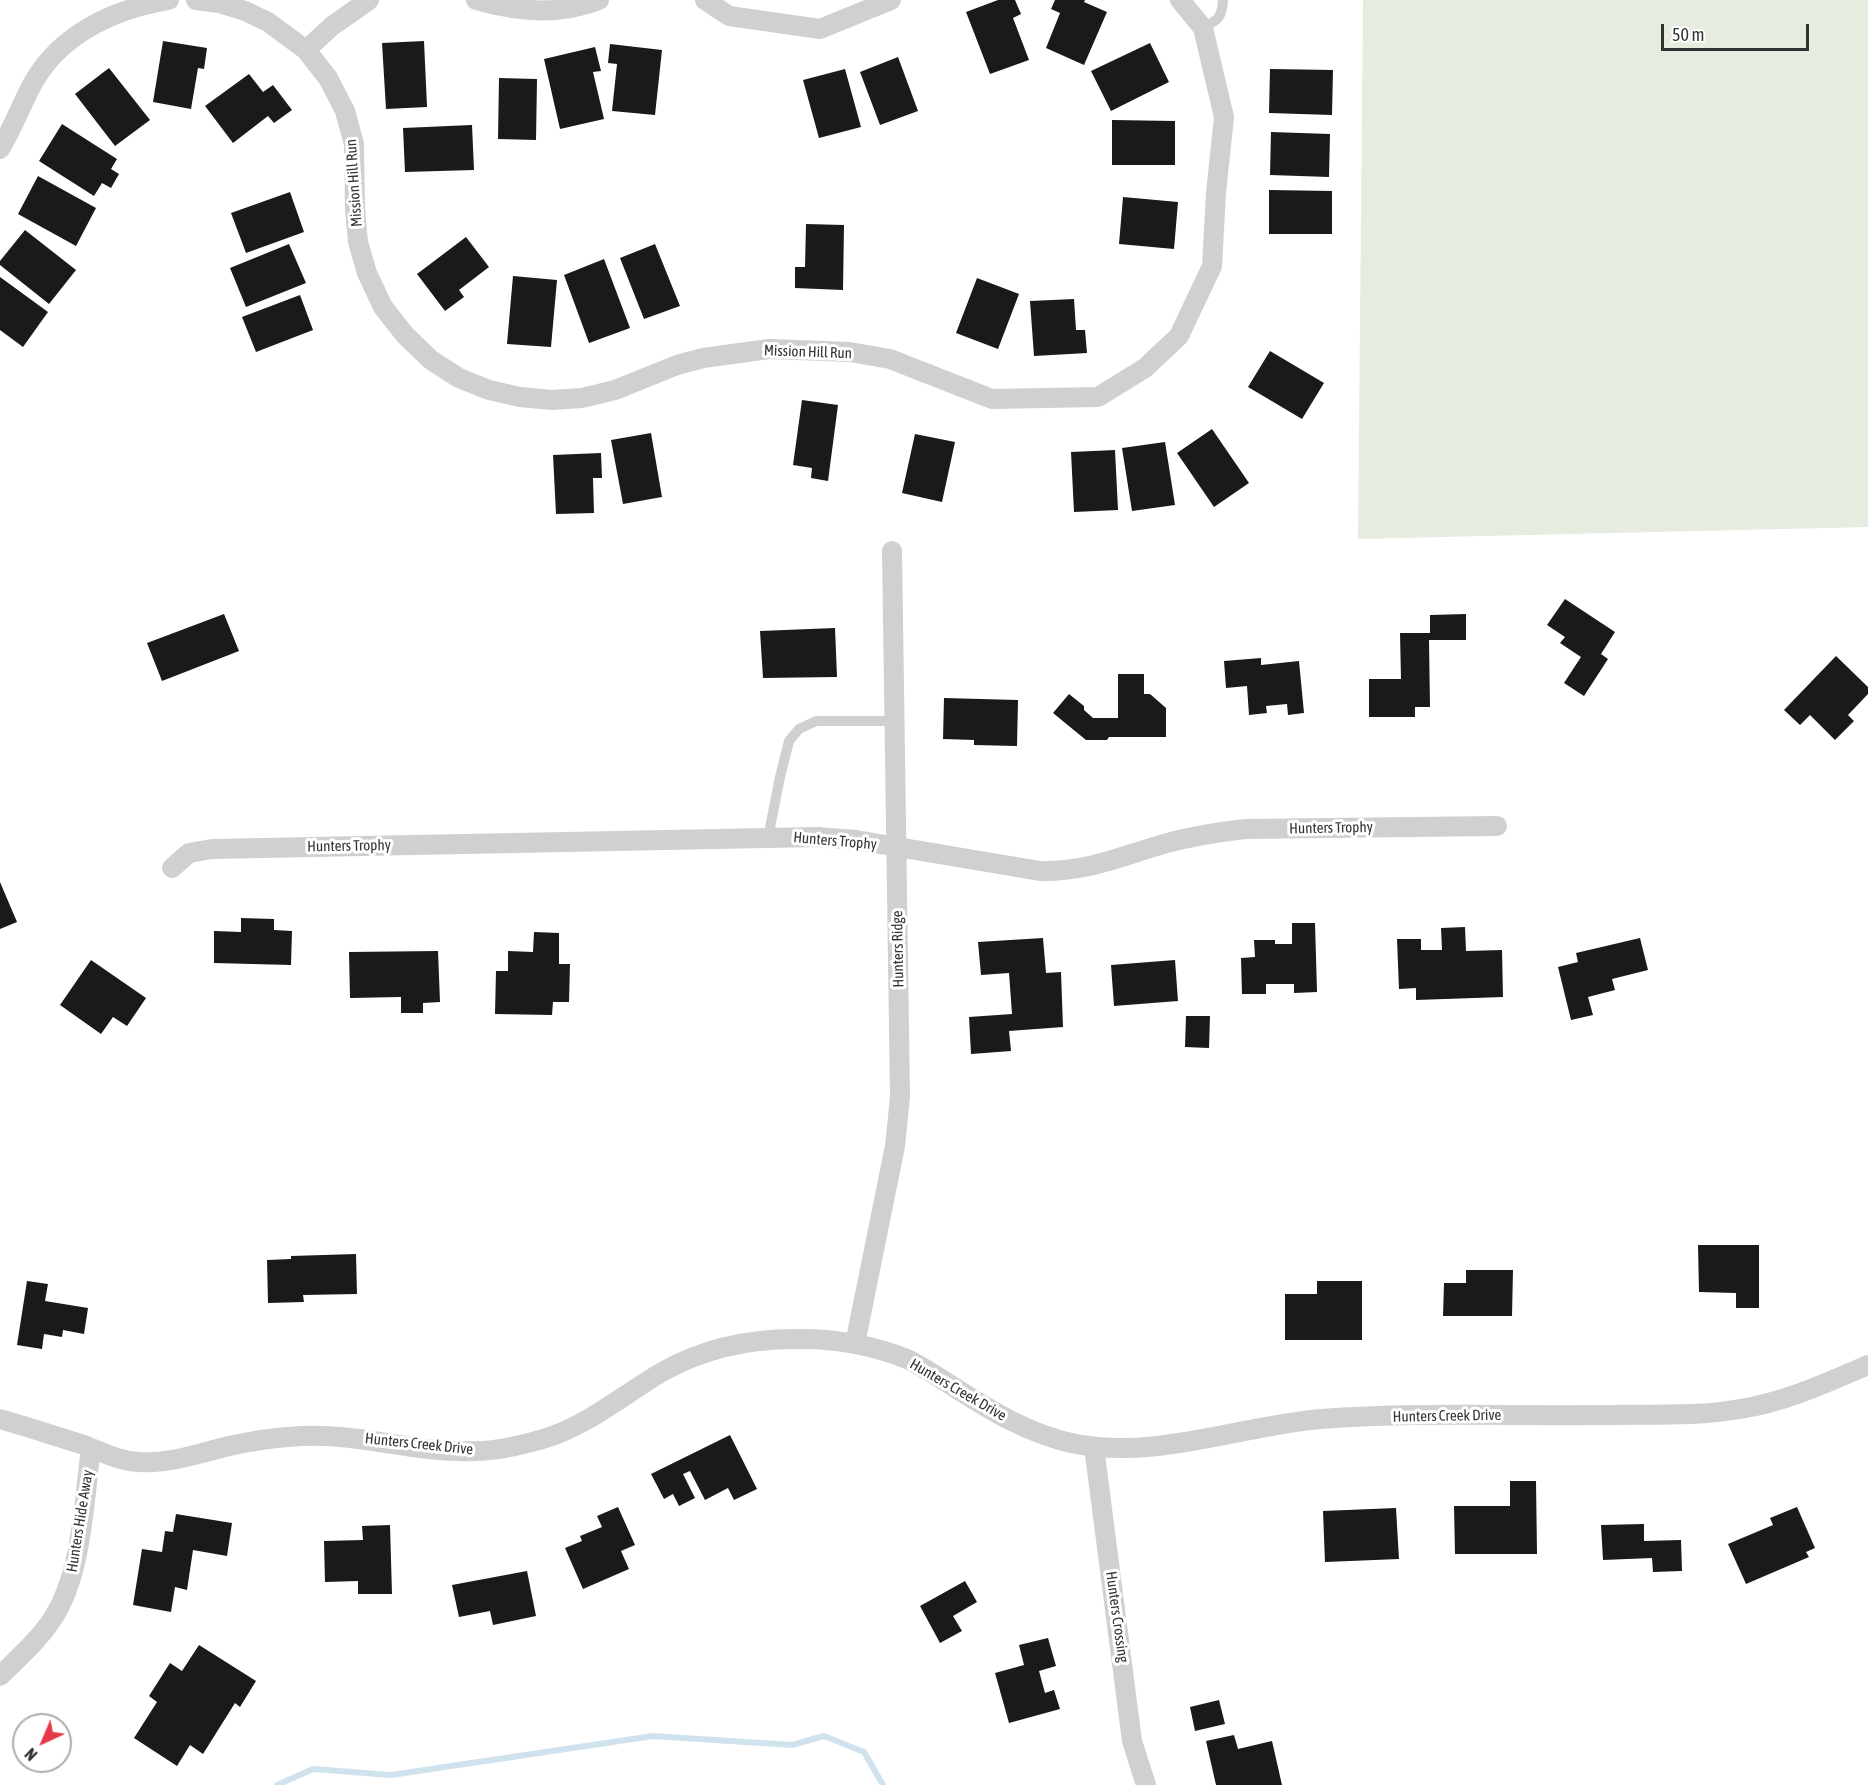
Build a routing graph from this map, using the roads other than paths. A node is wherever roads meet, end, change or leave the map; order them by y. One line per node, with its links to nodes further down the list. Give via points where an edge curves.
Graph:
1 (170, 0): 12 (street, via 141,4 97,22 60,50 33,84)
2 (195, 0): 11 (street, Mission Hill Run, via 245,11 268,22)
3 (369, 0): 11 (street)
4 (476, 0): 5 (street, via 539,11)
5 (599, 0)
6 (705, 0): 7 (street, via 729,16 820,29)
7 (891, 0)
8 (1180, 0): 10 (street, Mission Hill Run)
9 (1223, 0): 10 (lane, via 1217,21)
10 (1203, 28): 11 (street, Mission Hill Run, via 1224,117 1212,266 1179,336 1145,368 1098,397 992,399 890,359 850,352 769,348 703,358 582,398 520,397 459,378 431,360 405,335 383,307 367,273 358,242 354,144 345,111 328,78)
11 (306, 50)
12 (0, 149)
13 (892, 551): 14 (street, Hunters Ridge)
14 (894, 721): 16 (lane, via 816,721 799,729 789,741); 17 (street, Hunters Ridge)
15 (1497, 826): 17 (street, Hunters Trophy, via 1236,830 1168,843 1064,872)
16 (768, 838): 17 (street, Hunters Trophy, via 817,837); 18 (street, Hunters Trophy, via 199,850 189,852)
17 (896, 847): 19 (street, Hunters Ridge, via 898,1120)
18 (172, 868)
19 (855, 1344): 22 (street, Hunters Creek Drive, via 907,1360 1016,1424); 23 (street, Hunters Creek Drive, via 798,1339 725,1346 664,1371 578,1425 502,1449 447,1451 325,1435 269,1438 168,1461 140,1462)
20 (1868, 1365): 22 (street, Hunters Creek Drive, via 1779,1401 1712,1413 1357,1417 1268,1426 1178,1444)
21 (0, 1419): 23 (street, Hunters Creek Drive)
22 (1094, 1447): 25 (street, Hunters Crossing, via 1132,1741)
23 (91, 1448): 24 (street, Hunters Hide Away, via 76,1557 65,1597 43,1633)
24 (0, 1676)
25 (1146, 1785)

